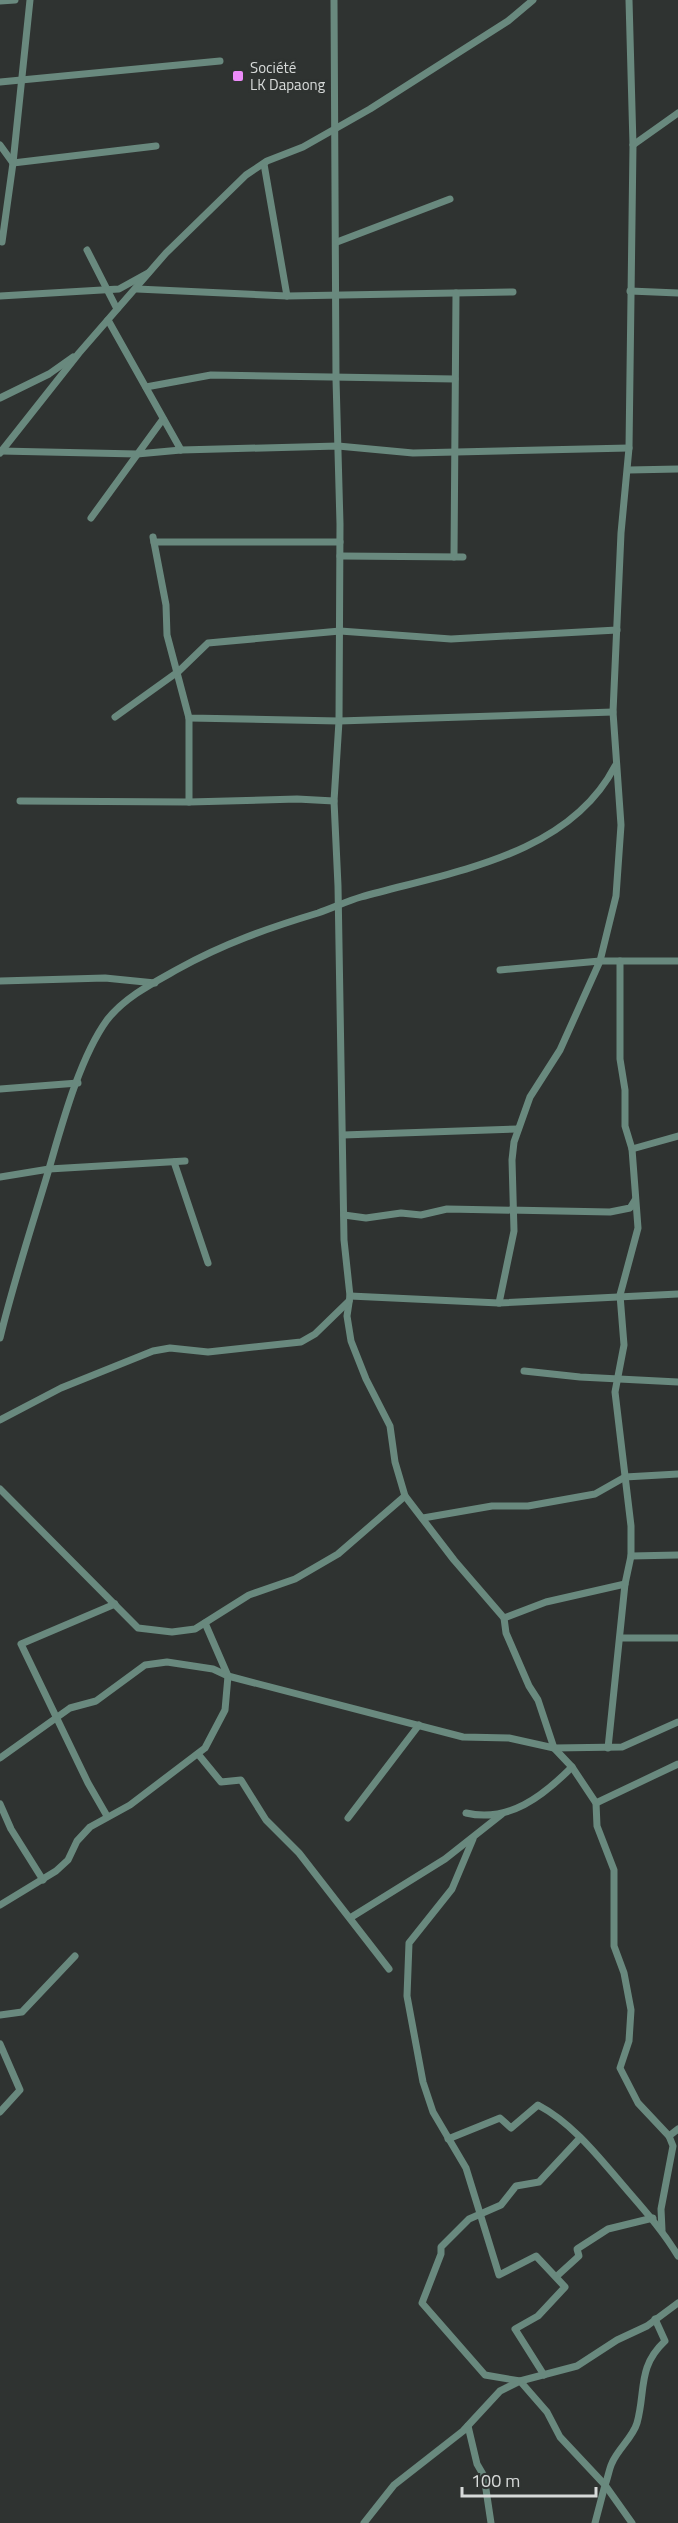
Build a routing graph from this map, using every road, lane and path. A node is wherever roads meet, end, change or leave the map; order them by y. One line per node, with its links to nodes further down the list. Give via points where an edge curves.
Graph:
1 (15, 0): 6 (street)
2 (30, 0): 8 (street)
3 (334, 0): 11 (street)
4 (533, 0): 11 (street, via 508,21)
5 (629, 0): 13 (street)
6 (0, 1)
7 (220, 61): 8 (street)
8 (22, 80): 9 (street); 15 (street)
9 (0, 82)
10 (678, 113): 13 (street)
11 (334, 131): 16 (street); 19 (street)
12 (0, 145): 15 (street)
13 (633, 145): 24 (street)
14 (156, 146): 15 (street)
15 (14, 163): 18 (street)
16 (264, 164): 21 (street, via 228,190); 29 (street)
17 (450, 199): 19 (street)
18 (2, 242)
19 (337, 242): 30 (street)
20 (87, 250): 23 (street)
21 (150, 272): 22 (street); 23 (street, via 119,289)
22 (137, 289): 29 (street); 31 (street)
23 (108, 290): 28 (street); 31 (street)
24 (630, 291): 27 (street); 40 (street)
25 (513, 292): 26 (street)
26 (456, 293): 30 (street); 35 (street)
27 (678, 293)
28 (0, 296)
29 (286, 296): 30 (street)
30 (335, 296): 34 (street)
31 (117, 309): 32 (street)
32 (108, 320): 33 (street); 36 (street)
33 (79, 353): 37 (street, via 49,374); 42 (street)
34 (336, 379): 35 (street); 36 (street, via 212,375); 39 (street)
35 (455, 379): 43 (street)
36 (146, 387): 38 (street)
37 (0, 398)
38 (163, 419): 41 (street); 44 (street)
39 (338, 446): 41 (street); 43 (street, via 413,453); 48 (street)
40 (629, 448): 43 (street); 46 (street)
41 (181, 450): 44 (street)
42 (1, 452): 44 (street)
43 (453, 452): 50 (street)
44 (137, 454): 47 (street)
45 (678, 469): 46 (street)
46 (628, 470): 52 (street)
47 (91, 518)
48 (340, 542): 49 (street); 54 (street, via 154,539 167,634)
49 (340, 556): 50 (street); 53 (street)
50 (454, 557): 51 (street)
51 (463, 557)
52 (617, 630): 53 (street, via 451,639); 55 (street)
53 (340, 631): 54 (street, via 208,643); 58 (street)
54 (178, 671): 56 (street); 57 (street)
55 (613, 712): 58 (street); 59 (street)
56 (115, 717)
57 (189, 718): 58 (street); 62 (street)
58 (339, 721): 61 (street)
59 (615, 766): 63 (street, via 603,789 530,845 460,872 359,897); 65 (street, via 621,800 619,858 610,928)
60 (20, 801): 62 (street)
61 (334, 801): 62 (street); 63 (street)
62 (189, 802)
63 (338, 906): 69 (street, via 236,939); 73 (street)
64 (678, 960): 66 (street)
65 (600, 961): 66 (street); 67 (street); 72 (street, via 560,1050 530,1097)
66 (620, 961): 75 (street, via 620,1059 625,1126)
67 (500, 970)
68 (0, 981): 69 (street, via 105,978)
69 (155, 983): 70 (street, via 121,1005 107,1021)
70 (78, 1083): 71 (street); 78 (street, via 60,1126)
71 (0, 1089)
72 (518, 1129): 73 (street); 81 (street, via 512,1160)
73 (343, 1135): 82 (street)
74 (678, 1136): 75 (street)
75 (632, 1149): 80 (street)
76 (185, 1161): 77 (street)
77 (174, 1162): 78 (street); 83 (street)
78 (49, 1169): 79 (street); 88 (street)
79 (0, 1177)
80 (635, 1200): 81 (street, via 630,1208 610,1212); 85 (street, via 638,1228)
81 (515, 1210): 82 (street, via 447,1209 421,1215 401,1213 366,1218); 87 (street)
82 (344, 1215): 86 (street)
83 (208, 1263)
84 (678, 1294): 85 (street)
85 (620, 1295): 87 (street); 91 (street, via 624,1345)
86 (349, 1299): 87 (street); 93 (street, via 302,1342 208,1352 170,1348 153,1351 61,1388); 97 (street, via 351,1341 390,1426)
87 (499, 1303)
88 (1, 1327): 89 (street)
89 (0, 1338)
90 (524, 1371): 91 (street)
91 (616, 1378): 92 (street); 95 (street)
92 (678, 1382)
93 (0, 1420)
94 (678, 1474): 95 (street)
95 (625, 1477): 98 (street, via 595,1494); 100 (street)
96 (0, 1489): 102 (street)
97 (405, 1496): 98 (street); 104 (street, via 348,1548 294,1579 249,1595)
98 (423, 1518): 103 (street)
99 (678, 1555): 100 (street)
100 (631, 1556): 101 (street)
101 (624, 1584): 103 (street, via 546,1602); 105 (street)
102 (115, 1604): 104 (street, via 138,1628 172,1632 195,1629); 108 (street, via 21,1644)
103 (504, 1618): 111 (street, via 506,1633 538,1700)
104 (205, 1623): 107 (street)
105 (620, 1638): 106 (street); 112 (street)
106 (678, 1638)
107 (228, 1676): 108 (street, via 213,1669 167,1662 145,1665 96,1701 70,1708); 110 (street); 113 (street, via 225,1710)
108 (58, 1716): 114 (street); 121 (street)
109 (678, 1722): 112 (street)
110 (419, 1725): 111 (street, via 464,1737 509,1738); 122 (street)
111 (554, 1748): 112 (street); 116 (street)
112 (608, 1748)
113 (198, 1754): 121 (street, via 130,1805); 126 (street, via 221,1782 241,1780 266,1820 299,1853)
114 (0, 1758)
115 (678, 1764): 117 (street)
116 (572, 1767): 117 (street); 120 (street, via 537,1797 513,1812)
117 (596, 1803): 133 (street, via 597,1826 614,1870 614,1946 631,2010 629,2041 620,2068 638,2103)
118 (0, 1804): 124 (street)
119 (466, 1813): 120 (street)
120 (502, 1814): 123 (street)
121 (107, 1816): 124 (street, via 90,1827 77,1841 68,1860)
122 (348, 1818)
123 (473, 1839): 126 (street); 135 (street, via 452,1889 409,1942 407,1996 423,2082)
124 (43, 1880): 125 (street)
125 (0, 1905)
126 (350, 1918): 128 (street)
127 (75, 1956): 129 (street, via 22,2012)
128 (389, 1969)
129 (0, 2015)
130 (0, 2044): 131 (street, via 20,2090)
131 (0, 2112)
132 (678, 2129): 133 (street)
133 (669, 2136): 138 (street, via 673,2146 661,2209)
134 (580, 2138): 135 (street, via 538,2105 511,2128 500,2118); 136 (street, via 539,2182 516,2187 501,2205); 137 (street)
135 (448, 2139): 136 (street, via 466,2168)
136 (479, 2215): 140 (street, via 499,2275 536,2256); 144 (street, via 469,2219 441,2247 422,2303 485,2376)
137 (653, 2218): 138 (street); 140 (street, via 608,2229 577,2249 579,2256)
138 (662, 2230): 139 (street)
139 (678, 2256)
140 (557, 2276): 143 (street, via 565,2287 562,2292 538,2316 515,2329)
141 (678, 2303): 142 (street)
142 (655, 2319): 143 (street, via 577,2366); 146 (street, via 665,2341 654,2351 646,2368 636,2425 612,2463)
143 (544, 2375): 144 (street)
144 (520, 2381): 145 (street, via 500,2391); 146 (street, via 547,2412 560,2437)
145 (468, 2426): 147 (street, via 394,2485); 148 (street, via 477,2464 484,2476)
146 (605, 2485): 149 (street); 150 (street)
147 (364, 2523)
148 (491, 2523)
149 (595, 2523)
150 (632, 2523)

